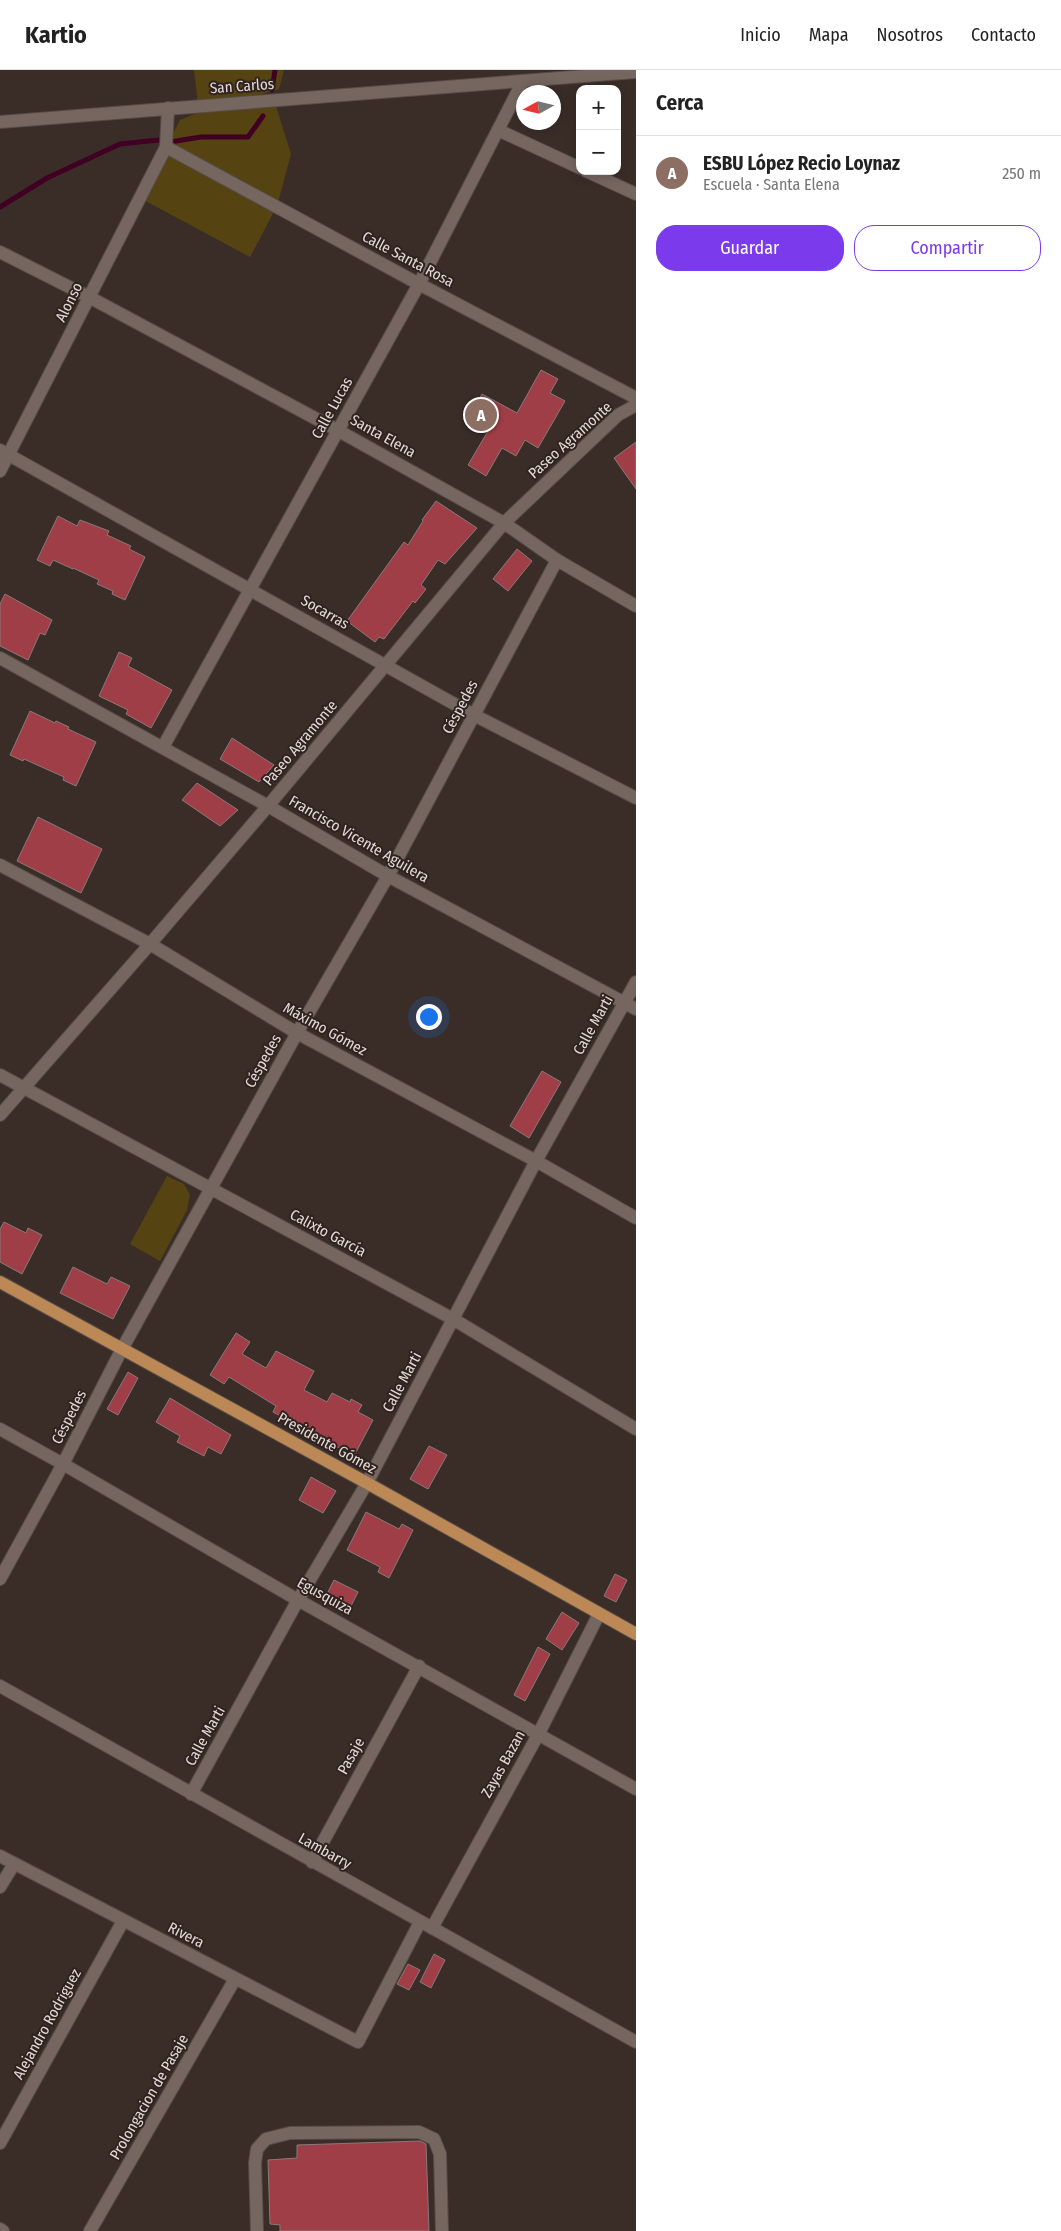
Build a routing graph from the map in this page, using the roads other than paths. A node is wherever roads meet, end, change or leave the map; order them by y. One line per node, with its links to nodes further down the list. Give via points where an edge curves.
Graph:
1 (636, 72): 2 (street, San Carlos)
2 (523, 81): 3 (street, San Carlos); 5 (street, Calle Lucas)
3 (168, 108): 4 (street, San Carlos); 6 (street)
4 (0, 122)
5 (498, 130): 7 (street); 11 (street, Calle Lucas)
6 (166, 147): 11 (street, Calle Santa Rosa); 12 (street, Alonso)
7 (576, 166)
8 (595, 175): 9 (street)
9 (636, 194)
10 (0, 252): 12 (street, Santa Elena)
11 (419, 284): 13 (street, Calle Santa Rosa); 15 (street, Calle Lucas)
12 (89, 297): 15 (street, Santa Elena); 16 (street, Alonso)
13 (636, 398)
14 (636, 405): 18 (street, Paseo Agramonte, via 618,415)
15 (339, 431): 18 (street, Santa Elena); 20 (street, Calle Lucas)
16 (5, 452): 17 (street, Alonso); 20 (street, Socarras)
17 (0, 471)
18 (504, 522): 19 (street, Santa Elena); 23 (street, Paseo Agramonte)
19 (557, 560): 21 (street, Santa Elena); 24 (street, Céspedes)
20 (251, 588): 23 (street, Socarras); 25 (street, Calle Lucas)
21 (636, 606)
22 (0, 658): 25 (street, Francisco Vicente Aguilera)
23 (386, 666): 24 (street, Socarras); 27 (street, Paseo Agramonte)
24 (474, 715): 26 (street, Socarras); 29 (street, Céspedes)
25 (163, 748): 27 (street, Francisco Vicente Aguilera)
26 (636, 798)
27 (268, 806): 29 (street, Francisco Vicente Aguilera); 30 (street, Paseo Agramonte)
28 (0, 865): 30 (street, Máximo Gómez)
29 (388, 876): 32 (street, Francisco Vicente Aguilera); 34 (street, Céspedes)
30 (150, 944): 34 (street, Máximo Gómez); 36 (street, Paseo Agramonte)
31 (636, 982): 32 (street, Calle Marti)
32 (624, 1003): 33 (street, Francisco Vicente Aguilera); 38 (street, Calle Marti)
33 (636, 1009)
34 (297, 1033): 38 (street, Máximo Gómez); 39 (street, Céspedes)
35 (0, 1075): 36 (street, Calixto García)
36 (24, 1088): 37 (street, Paseo Agramonte); 39 (street, Calixto García)
37 (0, 1115)
38 (536, 1161): 40 (street, Máximo Gómez); 42 (street, Calle Marti)
39 (211, 1189): 42 (street, Calixto García); 43 (street, Céspedes)
40 (636, 1218)
41 (0, 1282): 43 (main road, Presidente Gómez)
42 (453, 1319): 45 (street, Calixto García); 47 (street, Calle Marti)
43 (122, 1349): 46 (street, Céspedes); 47 (main road, Presidente Gómez)
44 (0, 1429): 46 (street, Egusquiza)
45 (636, 1429)
46 (63, 1464): 48 (street, Céspedes); 49 (street, Egusquiza)
47 (367, 1483): 49 (street, Calle Marti); 50 (main road, Presidente Gómez)
48 (0, 1579)
49 (298, 1600): 52 (street, Egusquiza); 56 (street, Calle Marti)
50 (599, 1614): 51 (main road, Presidente Gómez); 54 (street, Zayas Bazan)
51 (636, 1634)
52 (419, 1666): 54 (street, Egusquiza); 58 (street, Pasaje)
53 (0, 1686): 56 (street, Lambarry)
54 (539, 1733): 55 (street, Egusquiza); 63 (street, Zayas Bazan)
55 (636, 1789)
56 (191, 1794): 58 (street, Lambarry)
57 (0, 1856): 59 (street, Rivera)
58 (312, 1862): 62 (street, Lambarry)
59 (14, 1864): 60 (street); 61 (street, Rivera)
60 (0, 1887)
61 (123, 1921): 64 (street, Rivera); 66 (street, Alejandro Rodriguez)
62 (420, 1922): 63 (street, Lambarry); 64 (street, Rivera, via 358,2042)
63 (432, 1928): 65 (street, Lambarry)
64 (235, 1979): 69 (street, Prolongacion de Pasaje)
65 (636, 2042)
66 (0, 2143)
67 (0, 2229): 68 (street)
68 (3, 2231)
69 (90, 2231)
70 (257, 2231): 71 (street, via 254,2163 257,2149 266,2140 290,2133 409,2132 434,2138 440,2154)
71 (442, 2231)

